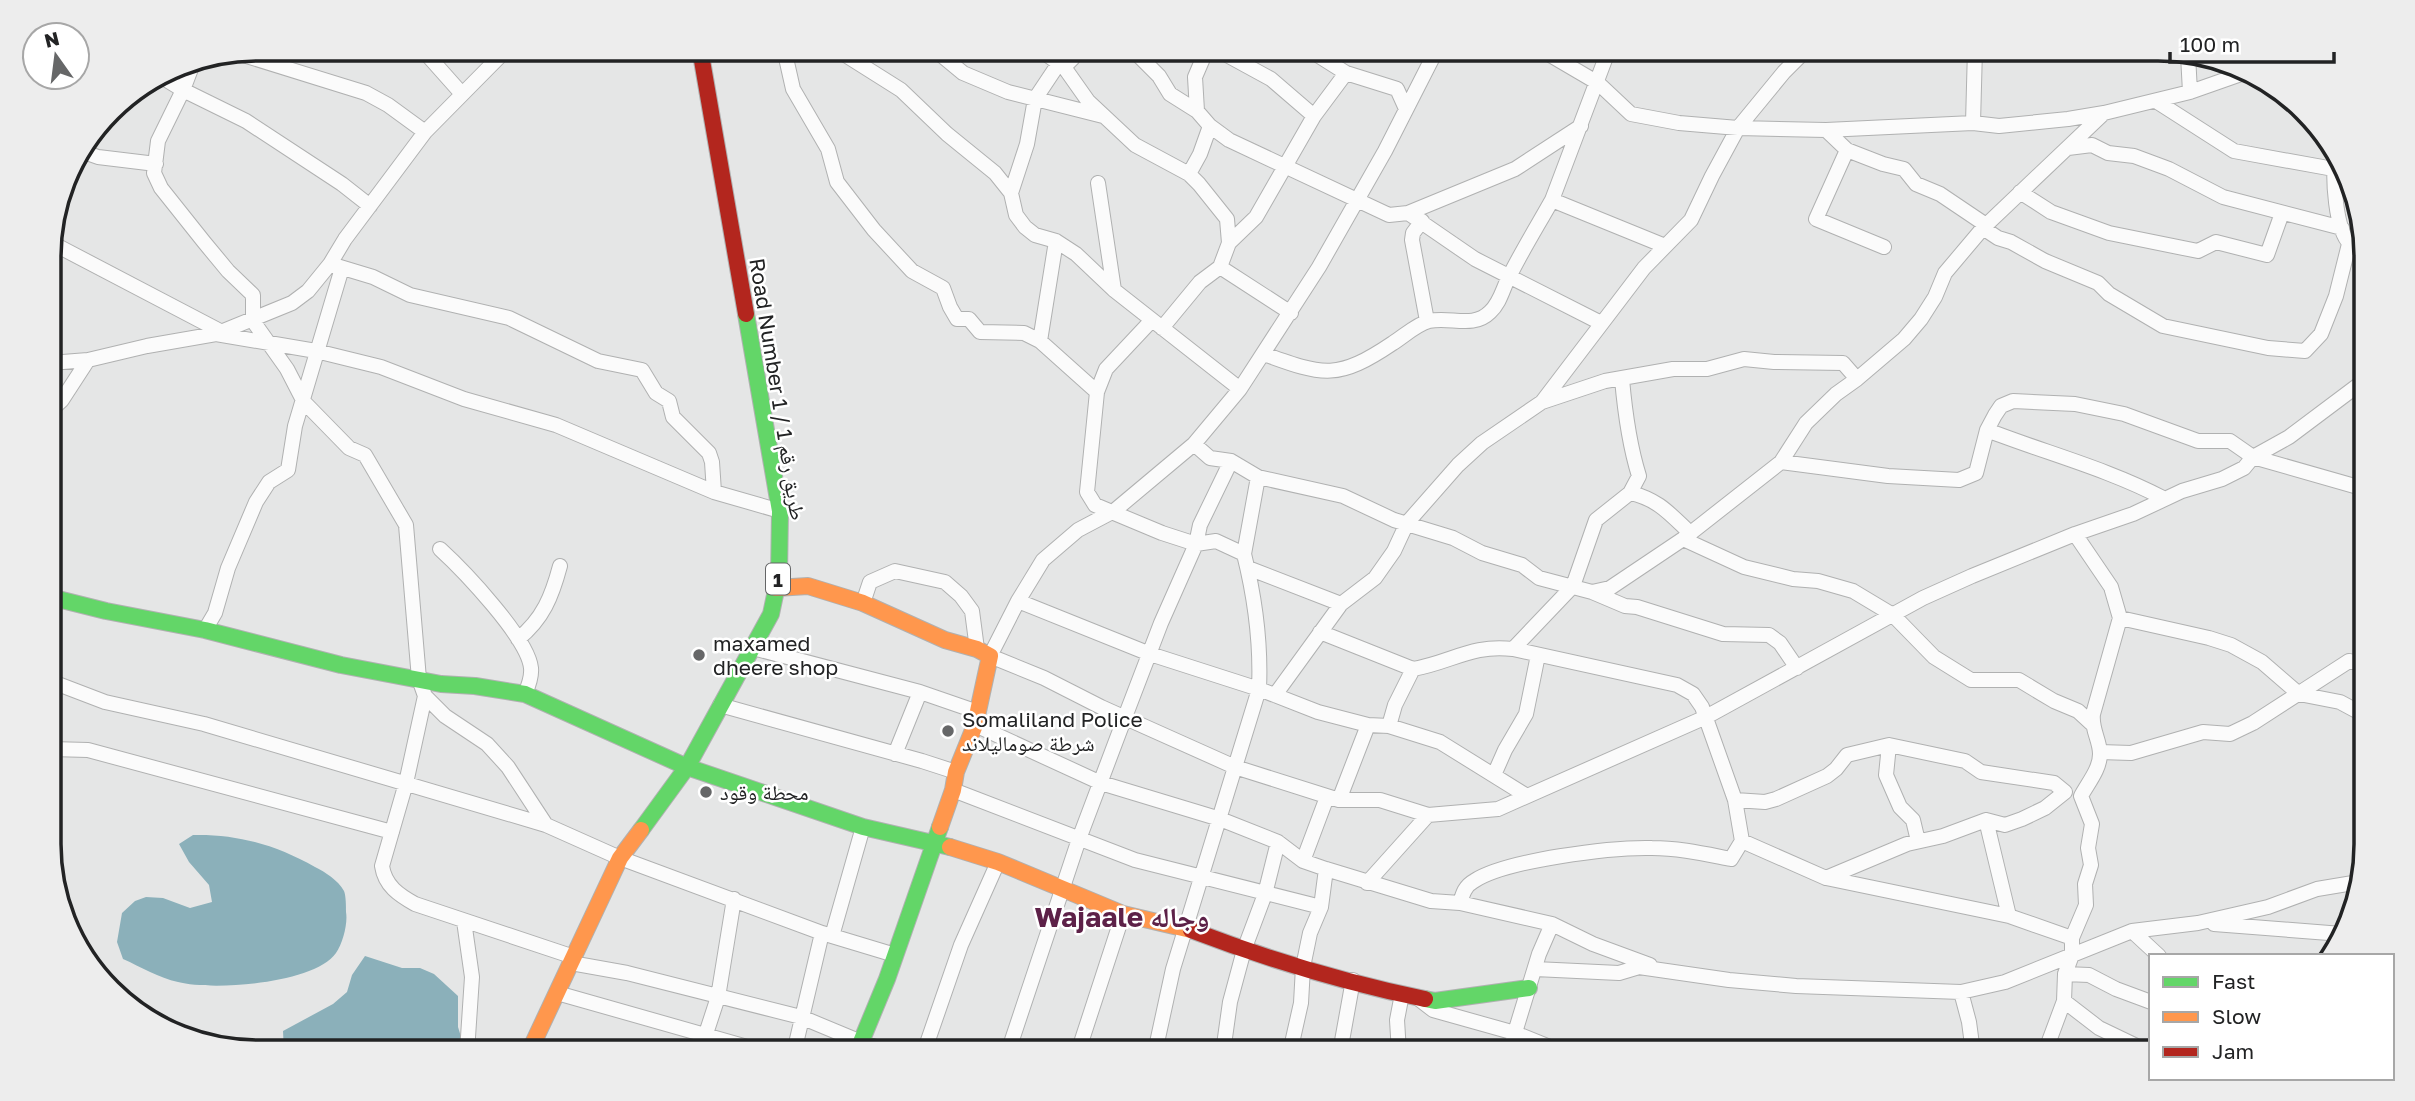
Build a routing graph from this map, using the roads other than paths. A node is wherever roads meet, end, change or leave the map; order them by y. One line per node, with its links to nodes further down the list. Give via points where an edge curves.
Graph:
1 (1202, 61): 32 (street, via 1195,77)
2 (1239, 61): 34 (street, via 1271,79)
3 (1328, 61): 21 (street)
4 (1431, 61): 31 (street)
5 (1561, 61): 25 (street)
6 (1605, 61): 25 (street)
7 (1795, 61): 39 (street)
8 (1975, 61): 36 (street)
9 (266, 62): 41 (street, via 366,93)
10 (433, 62): 28 (street)
11 (494, 62): 28 (street)
12 (702, 62): 102 (main road, Road Number 1 / طريق رقم 1 / 1)
13 (787, 62): 78 (street, via 793,89 828,149 837,182 874,230 912,271 943,288 957,319 968,320 980,332 1024,333)
14 (856, 62): 52 (street, via 901,90 995,173)
15 (950, 62): 29 (street, via 1008,92)
16 (1056, 62): 20 (street)
17 (1067, 62): 20 (street)
18 (1145, 62): 32 (street, via 1170,94)
19 (2188, 64): 27 (street)
20 (1061, 65): 29 (street); 35 (street)
21 (1346, 73): 31 (street, via 1397,89); 34 (street)
22 (189, 74): 26 (street)
23 (2234, 76): 27 (street)
24 (169, 82): 26 (street)
25 (1598, 83): 38 (street); 39 (street, via 1631,114)
26 (183, 90): 45 (street, via 158,141); 55 (street, via 246,121)
27 (2190, 92): 30 (street)
28 (462, 94): 41 (street)
29 (1035, 99): 35 (street); 52 (street)
30 (2157, 101): 33 (street); 46 (street, via 2234,151)
31 (1406, 109): 53 (street)
32 (1197, 111): 37 (street)
33 (2104, 113): 36 (street, via 1999,126); 42 (street)
34 (1314, 116): 47 (street)
35 (1105, 117): 48 (street, via 1135,145)
36 (1973, 123): 40 (street)
37 (1210, 126): 47 (street, via 1230,141); 48 (street)
38 (1581, 126): 54 (street); 56 (street, via 1515,169)
39 (1738, 128): 40 (street); 64 (street, via 1691,220)
40 (1826, 130): 43 (street)
41 (425, 132): 55 (street)
42 (2068, 148): 51 (street); 57 (street, via 2092,145 2108,153 2134,156 2223,197)
43 (1847, 150): 59 (street, via 1904,169 1916,184 1940,194); 65 (street, via 1816,219)
44 (90, 154): 45 (street)
45 (156, 164): 73 (street, via 154,173 162,188 253,295)
46 (2331, 165)
47 (1287, 166): 53 (street); 62 (street, via 1256,217)
48 (1189, 174): 62 (street, via 1227,219)
49 (2335, 174): 60 (street)
50 (1098, 183): 71 (street)
51 (2020, 192): 57 (street, via 2078,224 2198,251 2216,242 2267,255); 59 (street)
52 (1011, 193): 61 (street, via 1016,215 1025,227)
53 (1357, 200): 56 (street, via 1390,215); 72 (street)
54 (1552, 200): 64 (street); 70 (street)
55 (370, 206): 68 (street, via 345,239)
56 (1408, 213): 58 (street)
57 (2282, 213): 60 (street)
58 (1422, 221): 70 (street, via 1475,260); 74 (street, via 1412,240)
59 (1984, 227): 63 (street, via 1998,238 2098,283 2163,326 2305,351 2321,334); 85 (street, via 1945,273 1921,319 1892,351)
60 (2342, 228): 63 (street)
61 (1056, 241): 71 (street); 78 (street)
62 (1229, 243): 69 (street)
63 (2349, 244): 66 (street)
64 (1665, 246): 75 (street)
65 (1884, 247)
66 (2353, 247)
67 (62, 248): 77 (street)
68 (336, 266): 73 (street, via 292,303); 80 (street); 99 (street, via 410,295 509,318 598,361 642,370 656,393 669,401 673,417 709,453)
69 (1220, 267): 72 (street); 76 (street)
70 (1509, 276): 74 (street, via 1500,300 1474,322); 75 (street)
71 (1114, 290): 76 (street)
72 (1290, 313): 81 (street)
73 (253, 321): 77 (street); 79 (street)
74 (1427, 321): 81 (street, via 1365,362 1342,370 1310,369)
75 (1601, 323): 91 (street)
76 (1157, 324): 86 (street); 88 (street, via 1106,369)
77 (219, 333): 79 (street); 82 (street)
78 (1040, 341): 88 (street)
79 (270, 344): 80 (street); 90 (street)
80 (316, 351): 90 (street); 99 (street, via 382,367 464,399 556,425)
81 (1264, 354): 86 (street)
82 (88, 360): 83 (street); 89 (street)
83 (62, 362)
84 (1622, 379): 85 (street, via 1673,369 1707,369 1744,359 1843,363); 91 (street); 100 (street, via 1639,476)
85 (1857, 379): 96 (street, via 1806,423)
86 (1240, 388): 93 (street)
87 (2354, 388): 94 (street, via 2289,437)
88 (1097, 392): 103 (street, via 1087,492 1096,505)
89 (62, 400)
90 (304, 402): 120 (street, via 288,470 269,482 256,502); 131 (street, via 349,448 365,455 406,525)
91 (1542, 402): 104 (street, via 1482,443)
92 (1987, 430): 94 (street, via 2006,402 2075,404 2124,414 2198,441 2230,441); 96 (street, via 1976,473 1964,479); 101 (street, via 2129,480)
93 (1194, 444): 95 (street, via 1210,458); 103 (street)
94 (2253, 457): 98 (street); 101 (street, via 2244,468)
95 (1231, 461): 97 (street); 107 (street)
96 (1781, 463): 106 (street)
97 (1258, 477): 104 (street, via 1343,496); 109 (street)
98 (2354, 486)
99 (714, 492): 102 (street)
100 (1630, 494): 106 (street, via 1648,497 1662,506); 111 (street, via 1596,520)
101 (2164, 498): 105 (street)
102 (780, 511): 112 (main road, Road Number 1 / طريق رقم 1 / 1)
103 (1114, 511): 107 (street); 115 (street, via 1053,549)
104 (1407, 523): 111 (street, via 1522,565 1539,578); 117 (street, via 1375,578)
105 (2075, 534): 118 (street, via 1972,576); 119 (street, via 2111,587)
106 (1687, 536): 113 (street, via 1610,588); 118 (street, via 1744,567 1853,591)
107 (1196, 544): 109 (street, via 1216,541); 126 (street)
108 (440, 549): 122 (street, via 499,611)
109 (1246, 561): 117 (street); 133 (street, via 1260,662)
110 (560, 566): 122 (street, via 546,608)
111 (1573, 586): 113 (street); 124 (street)
112 (776, 588): 116 (main road, via 808,586); 123 (main road, Road Number 1 / طريق رقم 1 / 1, via 771,614)
113 (1592, 592): 129 (street, via 1723,634 1769,635)
114 (61, 600): 120 (main road)
115 (1018, 601): 125 (street); 126 (street)
116 (863, 603): 125 (main road); 125 (street, via 870,582 895,571 945,582 972,611)
117 (1340, 604): 121 (street)
118 (1893, 615): 129 (street); 144 (street, via 1934,657 1971,680 2019,680 2078,711)
119 (2120, 618): 136 (street, via 2231,645 2262,662); 144 (street)
120 (205, 630): 131 (main road, via 341,665)
121 (1320, 632): 130 (street); 137 (street)
122 (518, 639): 135 (street, via 531,667)
123 (754, 648): 134 (street); 139 (main road, Road Number 1 / طريق رقم 1 / 1)
124 (1513, 649): 127 (street); 130 (street, via 1485,648)
125 (983, 652): 141 (street); 143 (main road)
126 (1150, 654): 133 (street); 141 (street)
127 (1538, 655): 142 (street, via 1677,685 1693,694); 154 (street, via 1526,715)
128 (2354, 662): 136 (street)
129 (1797, 668): 142 (street)
130 (1413, 669): 146 (street)
131 (419, 679): 135 (main road); 138 (street)
132 (61, 685): 155 (street, via 105,702 204,724)
133 (1259, 690): 137 (street); 152 (street)
134 (920, 692): 143 (street); 150 (street)
135 (525, 694): 151 (main road)
136 (2299, 694): 140 (street); 149 (street, via 2230,734 2203,732 2131,753)
137 (1275, 695): 145 (street)
138 (425, 696): 155 (street); 166 (street, via 494,751)
139 (720, 705): 150 (street); 151 (main road, Road Number 1 / طريق رقم 1 / 1)
140 (2354, 710)
141 (1125, 717): 152 (street); 156 (street)
142 (1706, 717): 159 (street); 162 (street)
143 (977, 718): 153 (main road); 156 (street)
144 (2091, 723): 149 (street)
145 (1368, 725): 146 (street); 161 (street)
146 (1389, 726): 154 (street, via 1440,742)
147 (1889, 746): 158 (street, via 1965,761 1982,772 2054,783 2065,792); 162 (street, via 1847,755 1827,776 1776,799); 171 (street, via 1886,775 1900,807 1913,820)
148 (61, 749): 168 (street, via 88,750)
149 (2100, 752): 160 (street, via 2097,768)
150 (895, 754): 153 (street)
151 (687, 767): 167 (main road); 174 (main road, Road Number 1 / طريق رقم 1 / 1)
152 (1235, 767): 161 (street); 164 (street)
153 (956, 772): 157 (main road)
154 (1494, 775): 159 (street)
155 (406, 783): 166 (street); 168 (street)
156 (1101, 783): 164 (street); 169 (street)
157 (953, 790): 169 (street); 172 (main road)
158 (2061, 795): 160 (street); 165 (street, via 2045,808 2005,825)
159 (1527, 796): 163 (street, via 1498,810)
160 (2081, 796): 196 (street, via 2092,824 2091,865 2085,905)
161 (1333, 799): 163 (street, via 1380,800); 175 (street)
162 (1735, 800): 170 (street)
163 (1428, 815): 180 (street)
164 (1220, 819): 173 (street); 178 (street)
165 (1986, 820): 171 (street); 188 (street)
166 (546, 825): 174 (street)
167 (863, 827): 172 (main road); 195 (street)
168 (392, 832): 189 (street, via 382,866 392,889 415,904)
169 (1079, 839): 178 (street, via 1135,860); 182 (street)
170 (1742, 841): 179 (street); 185 (street, via 1731,859 1649,848 1514,866 1475,880)
171 (1918, 841): 179 (street)
172 (934, 842): 176 (main road); 199 (main road)
173 (1278, 842): 175 (street); 183 (street)
174 (620, 858): 184 (street); 201 (main road, Road Number 1 / طريق رقم 1 / 1)
175 (1303, 860): 177 (street)
176 (998, 862): 182 (main road); 233 (street, via 961,945)
177 (1326, 869): 180 (street); 186 (street)
178 (1201, 876): 183 (street); 192 (street)
179 (1826, 878): 188 (street)
180 (1367, 883): 185 (street, via 1431,901)
181 (2350, 883): 190 (street)
182 (1062, 890): 187 (main road); 234 (street)
183 (1265, 894): 186 (street); 197 (street)
184 (734, 899): 195 (street); 211 (street)
185 (1460, 903): 191 (street)
186 (1321, 907): 202 (street)
187 (1123, 914): 192 (main road); 235 (street)
188 (2009, 916): 196 (street)
189 (464, 921): 201 (street); 226 (street, via 472,977)
190 (2198, 923): 193 (street); 194 (street)
191 (1552, 925): 203 (street); 204 (street)
192 (1186, 928): 197 (main road); 236 (street)
193 (2132, 931): 198 (street); 200 (street)
194 (2332, 933)
195 (827, 935): 199 (street); 214 (street)
196 (2072, 938): 200 (street)
197 (1244, 950): 202 (main road); 217 (street)
198 (2157, 954)
199 (895, 955): 232 (main road)
200 (2072, 955): 205 (street); 208 (street, via 2005,982)
201 (572, 960): 209 (main road, Road Number 1 / طريق رقم 1 / 1); 211 (street)
202 (1303, 967): 206 (main road); 218 (street)
203 (1535, 969): 204 (street, via 1619,973 1639,967); 207 (street)
204 (1664, 971): 208 (street, via 1796,986)
205 (2065, 974): 212 (street); 213 (street, via 2089,975)
206 (1353, 980): 210 (main road); 219 (street)
207 (1529, 988): 210 (main road, via 1435,1001); 215 (street)
208 (1961, 992): 223 (street)
209 (557, 993): 216 (street); 227 (main road, Road Number 1 / طريق رقم 1 / 1)
210 (1409, 996): 215 (street, via 1433,1010); 220 (street, via 1397,1020)
211 (718, 997): 214 (street); 216 (street)
212 (2064, 1001): 224 (street); 225 (street)
213 (2149, 1001)
214 (801, 1017): 230 (street); 231 (street)
215 (1515, 1032): 221 (street); 222 (street)
216 (705, 1035): 228 (street); 229 (street)
217 (1225, 1039)
218 (1292, 1039)
219 (1342, 1039)
220 (1398, 1039)
221 (1513, 1039)
222 (1532, 1039)
223 (1971, 1039)
224 (2050, 1039)
225 (2122, 1039)
226 (468, 1040)
227 (534, 1040)
228 (704, 1040)
229 (722, 1040)
230 (796, 1040)
231 (846, 1040)
232 (863, 1040)
233 (928, 1040)
234 (1012, 1040)
235 (1082, 1040)
236 (1158, 1040)

